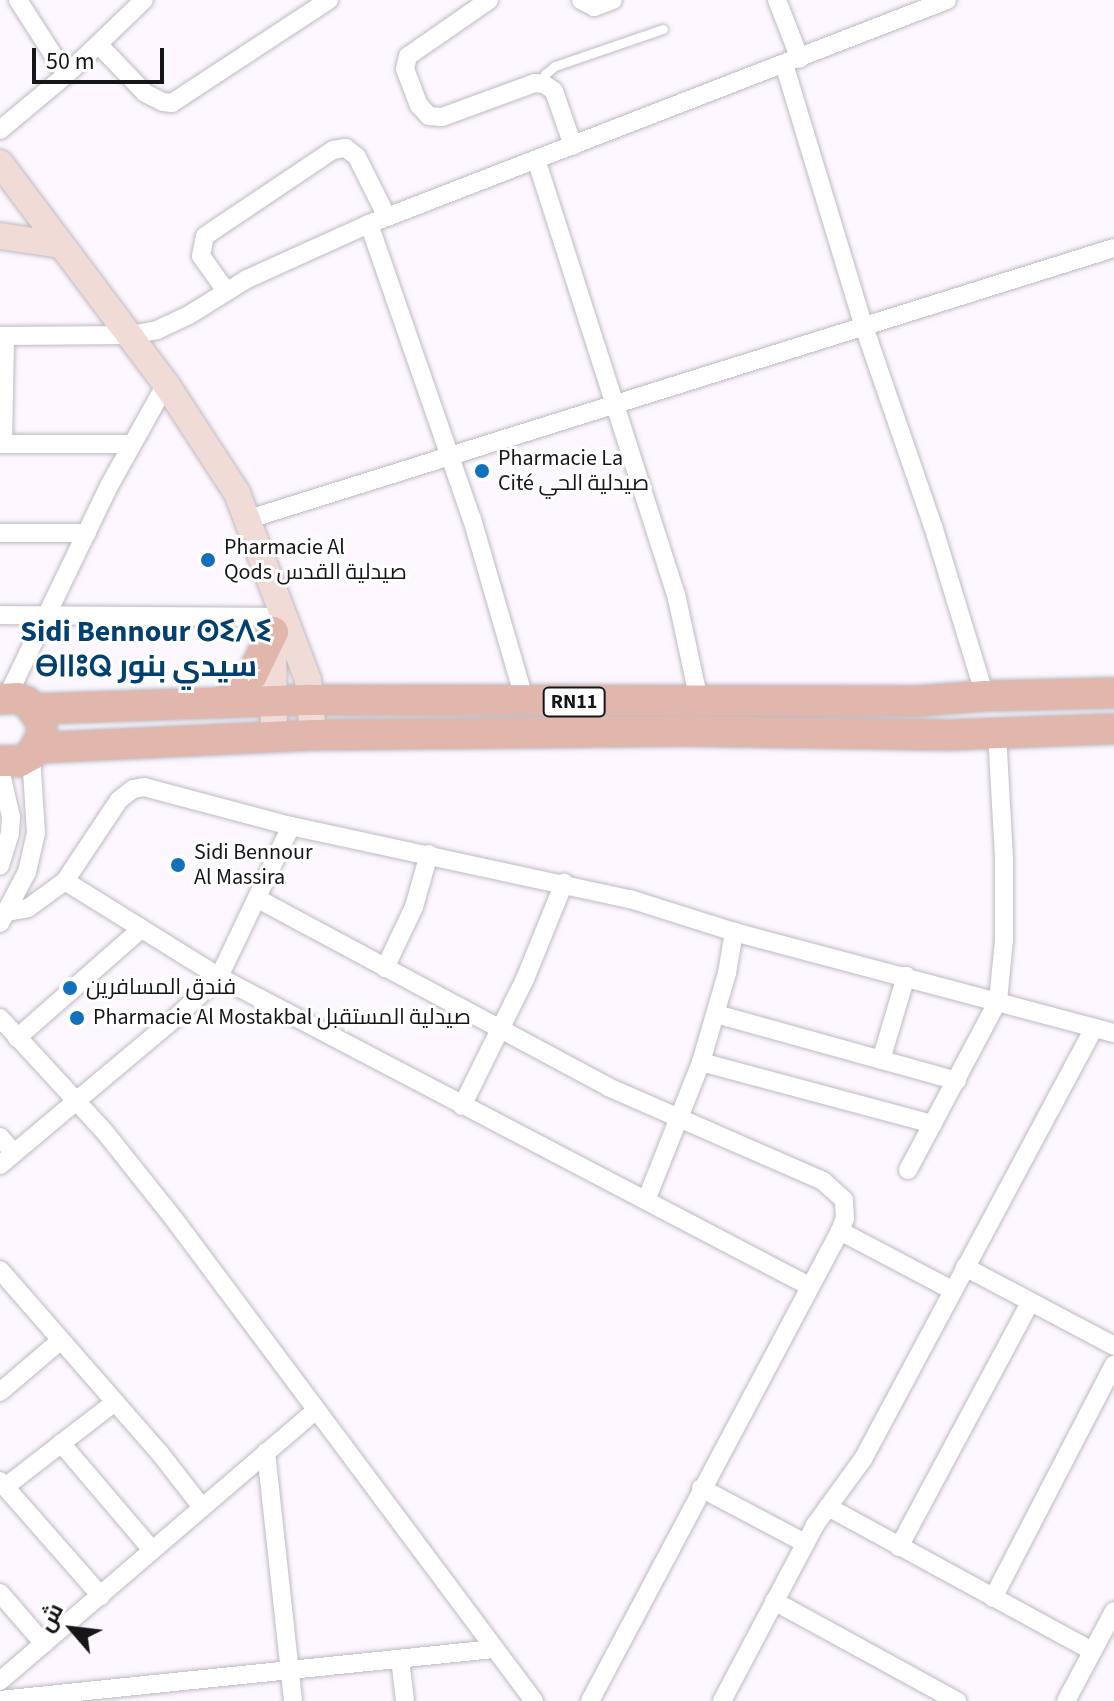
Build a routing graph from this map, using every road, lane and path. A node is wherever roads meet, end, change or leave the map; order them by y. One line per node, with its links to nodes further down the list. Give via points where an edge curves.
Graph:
1 (18, 0): 12 (street)
2 (144, 0): 10 (street)
3 (329, 0): 10 (street, via 172,103 145,93)
4 (489, 0): 13 (street, via 408,56 407,75 424,113 442,117)
5 (581, 0): 6 (street, via 594,7)
6 (613, 0)
7 (777, 0): 11 (street)
8 (947, 0): 11 (street)
9 (663, 29): 13 (lane, via 555,66 545,74)
10 (99, 45): 12 (street)
11 (792, 61): 15 (street); 23 (street)
12 (66, 75): 14 (street)
13 (544, 84): 15 (street, via 554,91)
14 (0, 130)
15 (573, 146): 16 (street)
16 (537, 162): 18 (street); 27 (street)
17 (2, 171): 20 (main road)
18 (378, 221): 22 (street); 22 (street, via 357,157 346,148 333,150 201,241 201,256); 30 (street)
19 (0, 236): 20 (main road)
20 (60, 245): 24 (main road)
21 (1114, 248): 23 (street)
22 (226, 291): 24 (street, via 174,323)
23 (863, 324): 27 (street); 38 (street)
24 (130, 335): 25 (street); 26 (main road)
25 (2, 336): 28 (street)
26 (166, 384): 29 (street); 31 (main road, via 222,466)
27 (615, 402): 30 (street); 42 (street, via 676,594)
28 (2, 444): 29 (street)
29 (131, 444): 33 (street)
30 (449, 455): 31 (street); 43 (street)
31 (249, 519): 36 (main road, via 271,585)
32 (0, 533): 33 (street)
33 (87, 533): 34 (street)
34 (47, 614): 35 (street); 36 (street); 39 (street)
35 (0, 615)
36 (276, 623): 40 (main road); 41 (main road, via 303,663); 44 (main road, via 252,675)
37 (1114, 693): 38 (main road, RN11)
38 (985, 696): 42 (main road, RN11, via 918,701)
39 (4, 698): 45 (main road, RN11)
40 (275, 700): 41 (main road, RN11); 44 (main road, RN11); 49 (main road)
41 (312, 700): 43 (main road, RN11); 48 (main road)
42 (699, 700): 43 (main road, RN11)
43 (525, 701)
44 (225, 702): 45 (main road, RN11)
45 (35, 709): 50 (main road, via 42,735)
46 (1114, 729): 47 (main road, RN11)
47 (997, 734): 48 (main road, RN11); 65 (street, via 1004,858)
48 (313, 735): 49 (main road, RN11)
49 (274, 736): 50 (main road, RN11)
50 (34, 751): 51 (main road, RN11, via 20,761); 59 (street, via 36,833 27,872)
51 (0, 761)
52 (0, 769): 55 (street, via 11,817)
53 (291, 826): 54 (street); 56 (street, via 144,787 133,789 119,800); 58 (street)
54 (429, 854): 57 (street); 62 (street, via 414,907)
55 (0, 865)
56 (65, 881): 59 (street); 60 (street)
57 (564, 883): 61 (street); 69 (street)
58 (258, 899): 62 (street); 64 (street)
59 (4, 918)
60 (140, 930): 64 (street); 71 (street)
61 (734, 932): 63 (street); 66 (street)
62 (385, 968): 69 (street)
63 (906, 976): 65 (street); 72 (street)
64 (219, 977): 75 (street); 76 (street)
65 (998, 1001): 68 (street); 74 (street)
66 (716, 1014): 72 (street); 73 (street)
67 (0, 1018): 71 (street)
68 (1094, 1028): 70 (street); 84 (street)
69 (500, 1031): 76 (street); 77 (street)
70 (1114, 1033)
71 (17, 1038): 75 (street)
72 (881, 1060): 74 (street)
73 (701, 1062): 77 (street); 78 (street)
74 (957, 1081): 78 (street)
75 (77, 1101): 80 (street); 94 (street, via 201,1253)
76 (462, 1106): 82 (street)
77 (679, 1120): 82 (street); 83 (street, via 833,1188 846,1208)
78 (933, 1124): 81 (street)
79 (0, 1137): 80 (street)
80 (7, 1159)
81 (908, 1170)
82 (647, 1198): 86 (street)
83 (840, 1231): 86 (street); 87 (street)
84 (965, 1267): 87 (street); 88 (street)
85 (4, 1282): 89 (street)
86 (809, 1286): 98 (street)
87 (952, 1290): 100 (street, via 863,1459)
88 (1030, 1303): 90 (street); 102 (street)
89 (61, 1340): 92 (street); 93 (street)
90 (1114, 1346)
91 (1114, 1365): 106 (street)
92 (0, 1392)
93 (115, 1402): 95 (street); 99 (street)
94 (316, 1410): 96 (street); 110 (street)
95 (61, 1443): 97 (street); 103 (street)
96 (266, 1452): 99 (street); 113 (street)
97 (3, 1484): 105 (street)
98 (701, 1488): 101 (street); 122 (street)
99 (201, 1506): 103 (street)
100 (828, 1507): 101 (street); 102 (street)
101 (805, 1543): 107 (street)
102 (899, 1547): 106 (street)
103 (152, 1550): 105 (street)
104 (0, 1593): 109 (street)
105 (101, 1596): 109 (street)
106 (993, 1598): 111 (street)
107 (774, 1601): 116 (street); 123 (street)
108 (1114, 1611): 111 (street)
109 (44, 1644): 115 (street)
110 (494, 1649): 112 (street); 114 (street)
111 (1092, 1651): 124 (street)
112 (400, 1659): 113 (street); 119 (street)
113 (291, 1670): 117 (street); 118 (street)
114 (514, 1675): 120 (street); 121 (street)
115 (0, 1681)
116 (727, 1699)
117 (5, 1700)
118 (293, 1701)
119 (405, 1701)
120 (515, 1701)
121 (534, 1701)
122 (590, 1701)
123 (957, 1701)
124 (1066, 1701)

